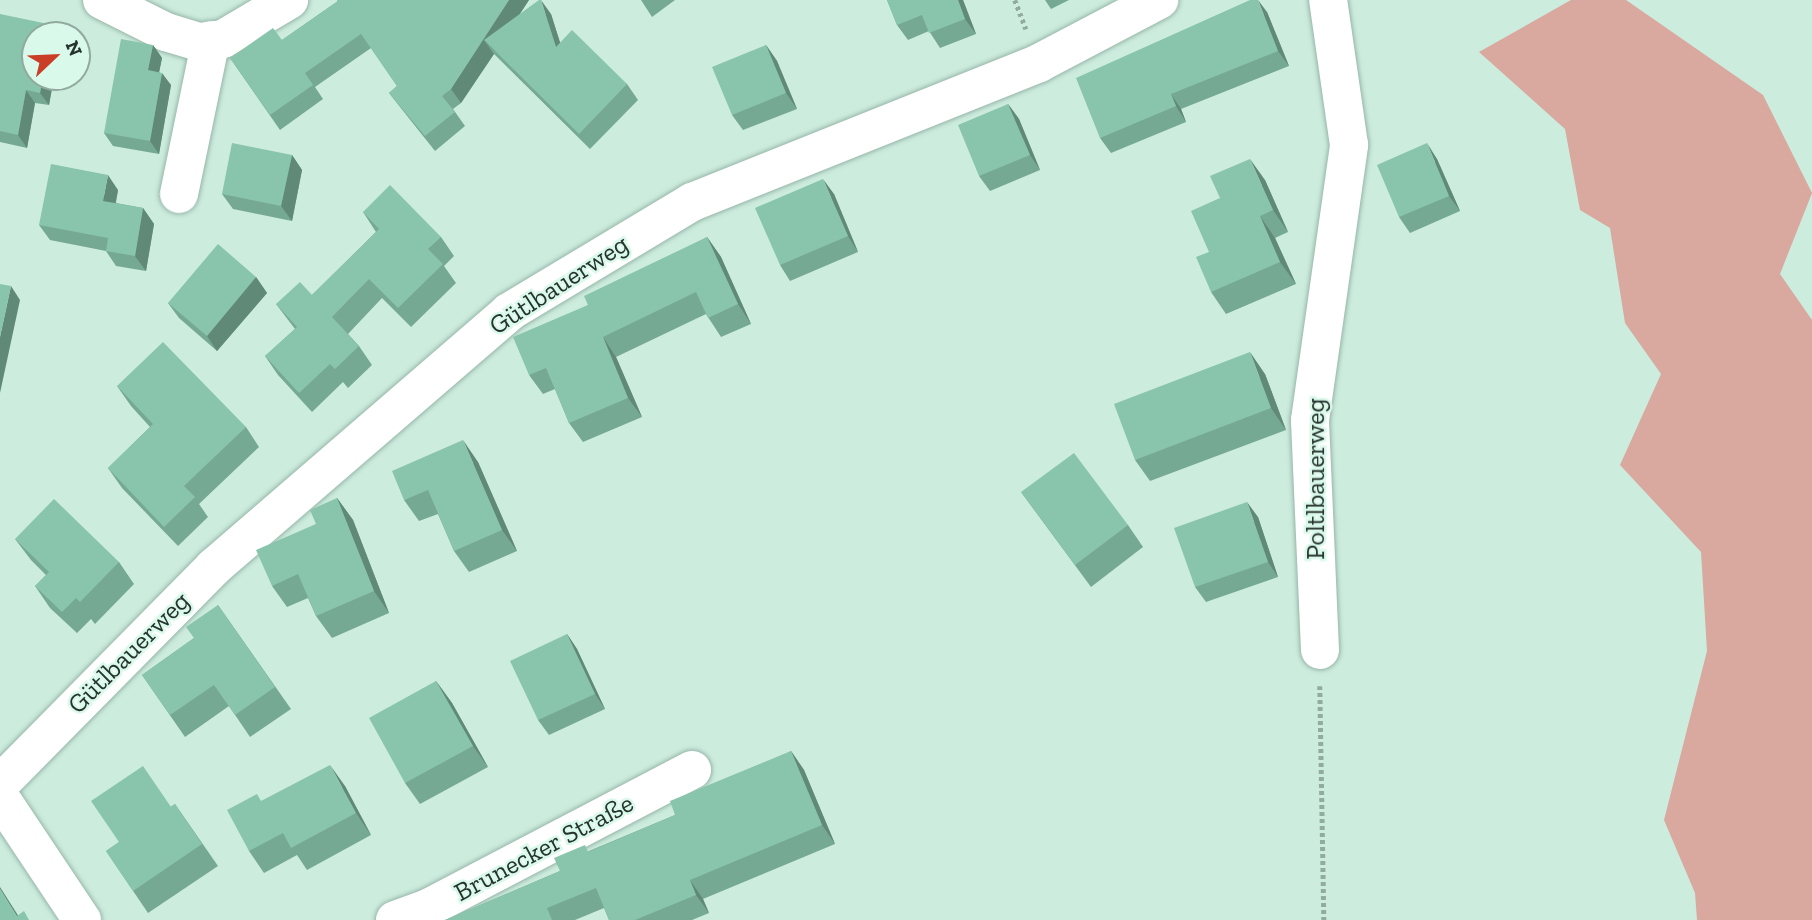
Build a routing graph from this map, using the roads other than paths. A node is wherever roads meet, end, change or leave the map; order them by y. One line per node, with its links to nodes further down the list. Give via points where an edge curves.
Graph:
1 (102, 0): 5 (street, via 166,32)
2 (289, 0): 5 (street, via 223,39)
3 (1159, 0): 9 (street, Gütlbauerweg, via 1040,63 692,202 509,312 214,567)
4 (1328, 0): 7 (street, Poltlbauerweg, via 1349,145 1310,420)
5 (211, 40): 6 (street)
6 (179, 194)
7 (1320, 650)
8 (692, 771): 12 (street, Brunecker Straße, via 428,908)
9 (0, 784)
10 (0, 797): 11 (street)
11 (82, 920)
12 (395, 920)

